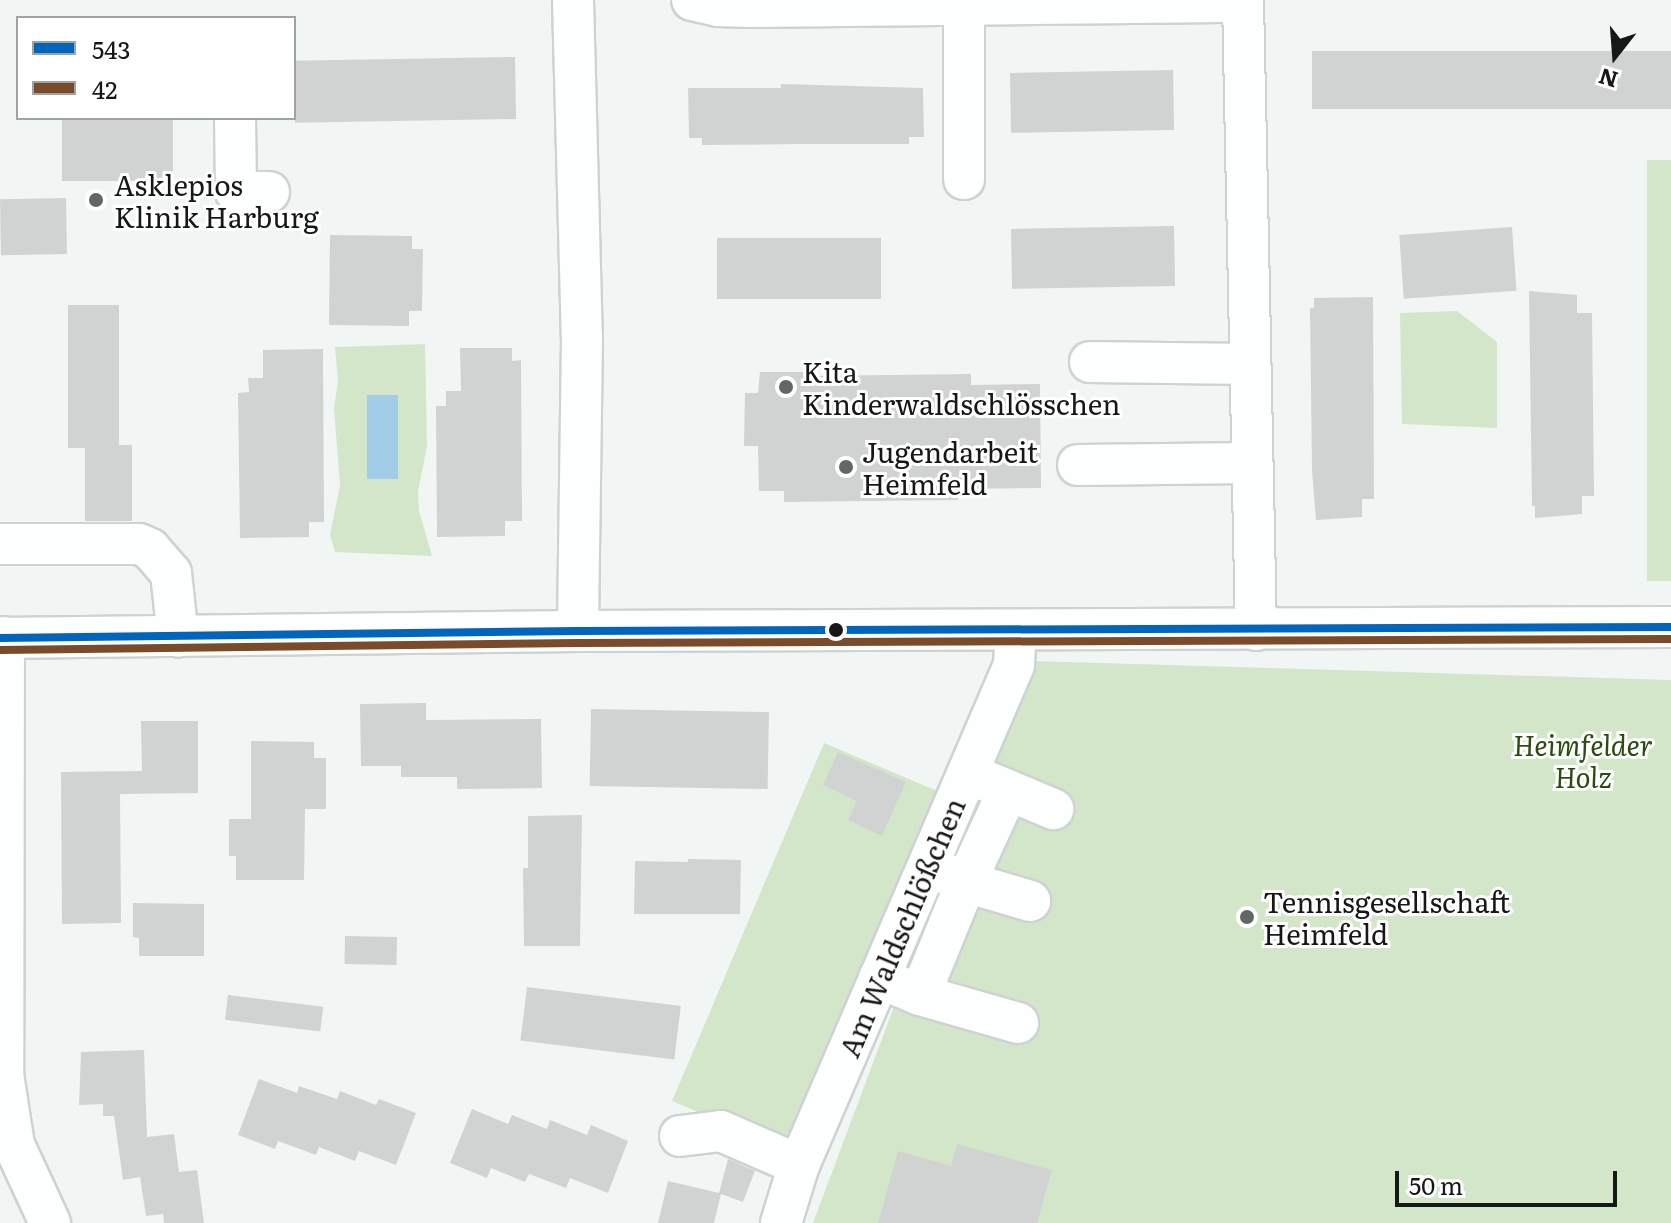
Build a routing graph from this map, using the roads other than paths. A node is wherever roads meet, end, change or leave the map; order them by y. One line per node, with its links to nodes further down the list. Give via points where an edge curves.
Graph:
1 (573, 0): 15 (street, via 582,338)
2 (692, 0): 4 (street, via 750,7)
3 (1243, 1): 4 (street); 9 (street)
4 (964, 5): 6 (street)
5 (235, 120): 7 (street, via 236,192)
6 (964, 179)
7 (269, 192)
8 (1090, 362): 9 (street)
9 (1250, 364): 10 (street)
10 (1251, 463): 11 (street); 14 (street)
11 (1078, 465)
12 (0, 544): 17 (street, via 139,544 150,549 171,573)
13 (1671, 627): 14 (street)
14 (1256, 630): 16 (street)
15 (578, 631): 16 (street); 17 (street)
16 (1016, 631): 19 (street, Am Waldschlößchen, via 1014,665)
17 (178, 637): 18 (street)
18 (2, 638): 29 (street)
19 (968, 772): 20 (street); 22 (street, Am Waldschlößchen)
20 (1008, 791): 21 (street); 23 (street)
21 (1053, 809)
22 (927, 866): 23 (street); 25 (street, Am Waldschlößchen)
23 (966, 882): 24 (street); 26 (street)
24 (1030, 901)
25 (879, 978): 26 (street); 30 (street, Am Waldschlößchen)
26 (920, 995): 27 (street)
27 (1018, 1023)
28 (680, 1136): 30 (street, via 721,1131)
29 (7, 1137): 31 (street)
30 (799, 1165): 32 (street, Am Waldschlößchen)
31 (50, 1223)
32 (781, 1223)

